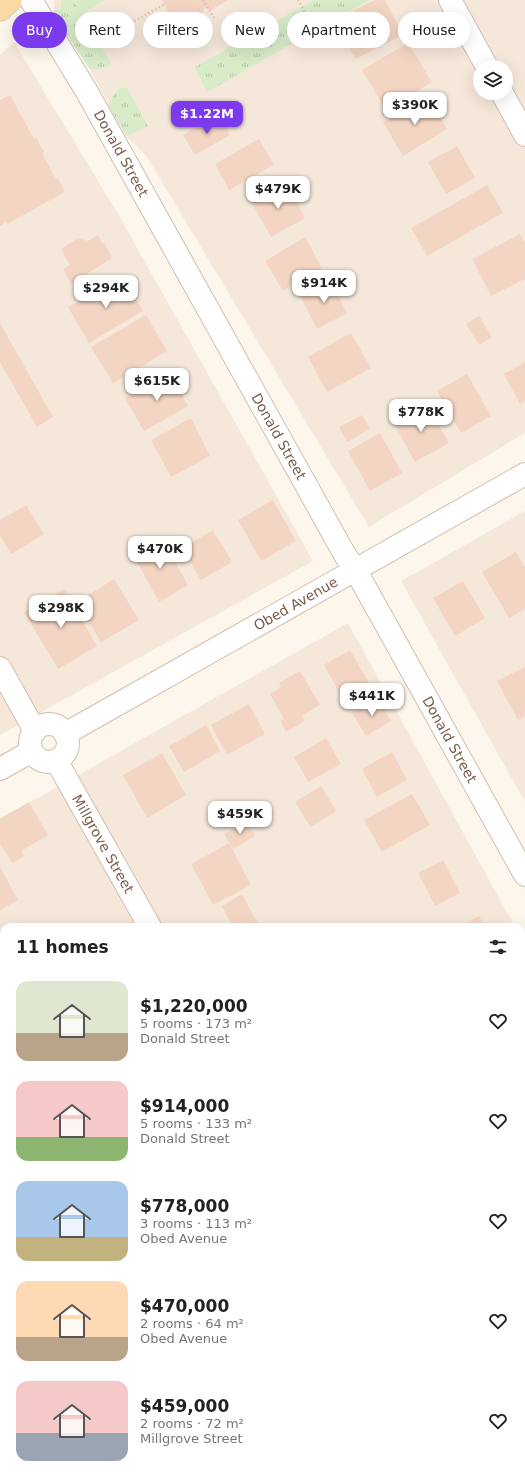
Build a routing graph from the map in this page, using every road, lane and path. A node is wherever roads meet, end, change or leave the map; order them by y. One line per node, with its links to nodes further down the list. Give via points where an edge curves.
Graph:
1 (11, 0): 7 (main road)
2 (31, 0): 15 (street, Donald Street, via 87,92)
3 (203, 0): 9 (path)
4 (298, 0): 8 (path)
5 (450, 0): 11 (street)
6 (165, 4): 10 (path)
7 (0, 10)
8 (305, 12)
9 (215, 19)
10 (135, 21)
11 (483, 60)
12 (506, 100): 13 (street)
13 (525, 134)
14 (525, 474): 15 (street, Obed Avenue)
15 (355, 569): 17 (street, Obed Avenue); 21 (street, Donald Street)
16 (0, 668): 18 (street)
17 (65, 734): 18 (street, via 55,725 45,724); 19 (street, via 68,739 66,752)
18 (33, 741): 19 (street, via 40,760); 20 (street)
19 (56, 760): 22 (street, Millgrove Street)
20 (0, 769)
21 (525, 875)
22 (148, 923)

